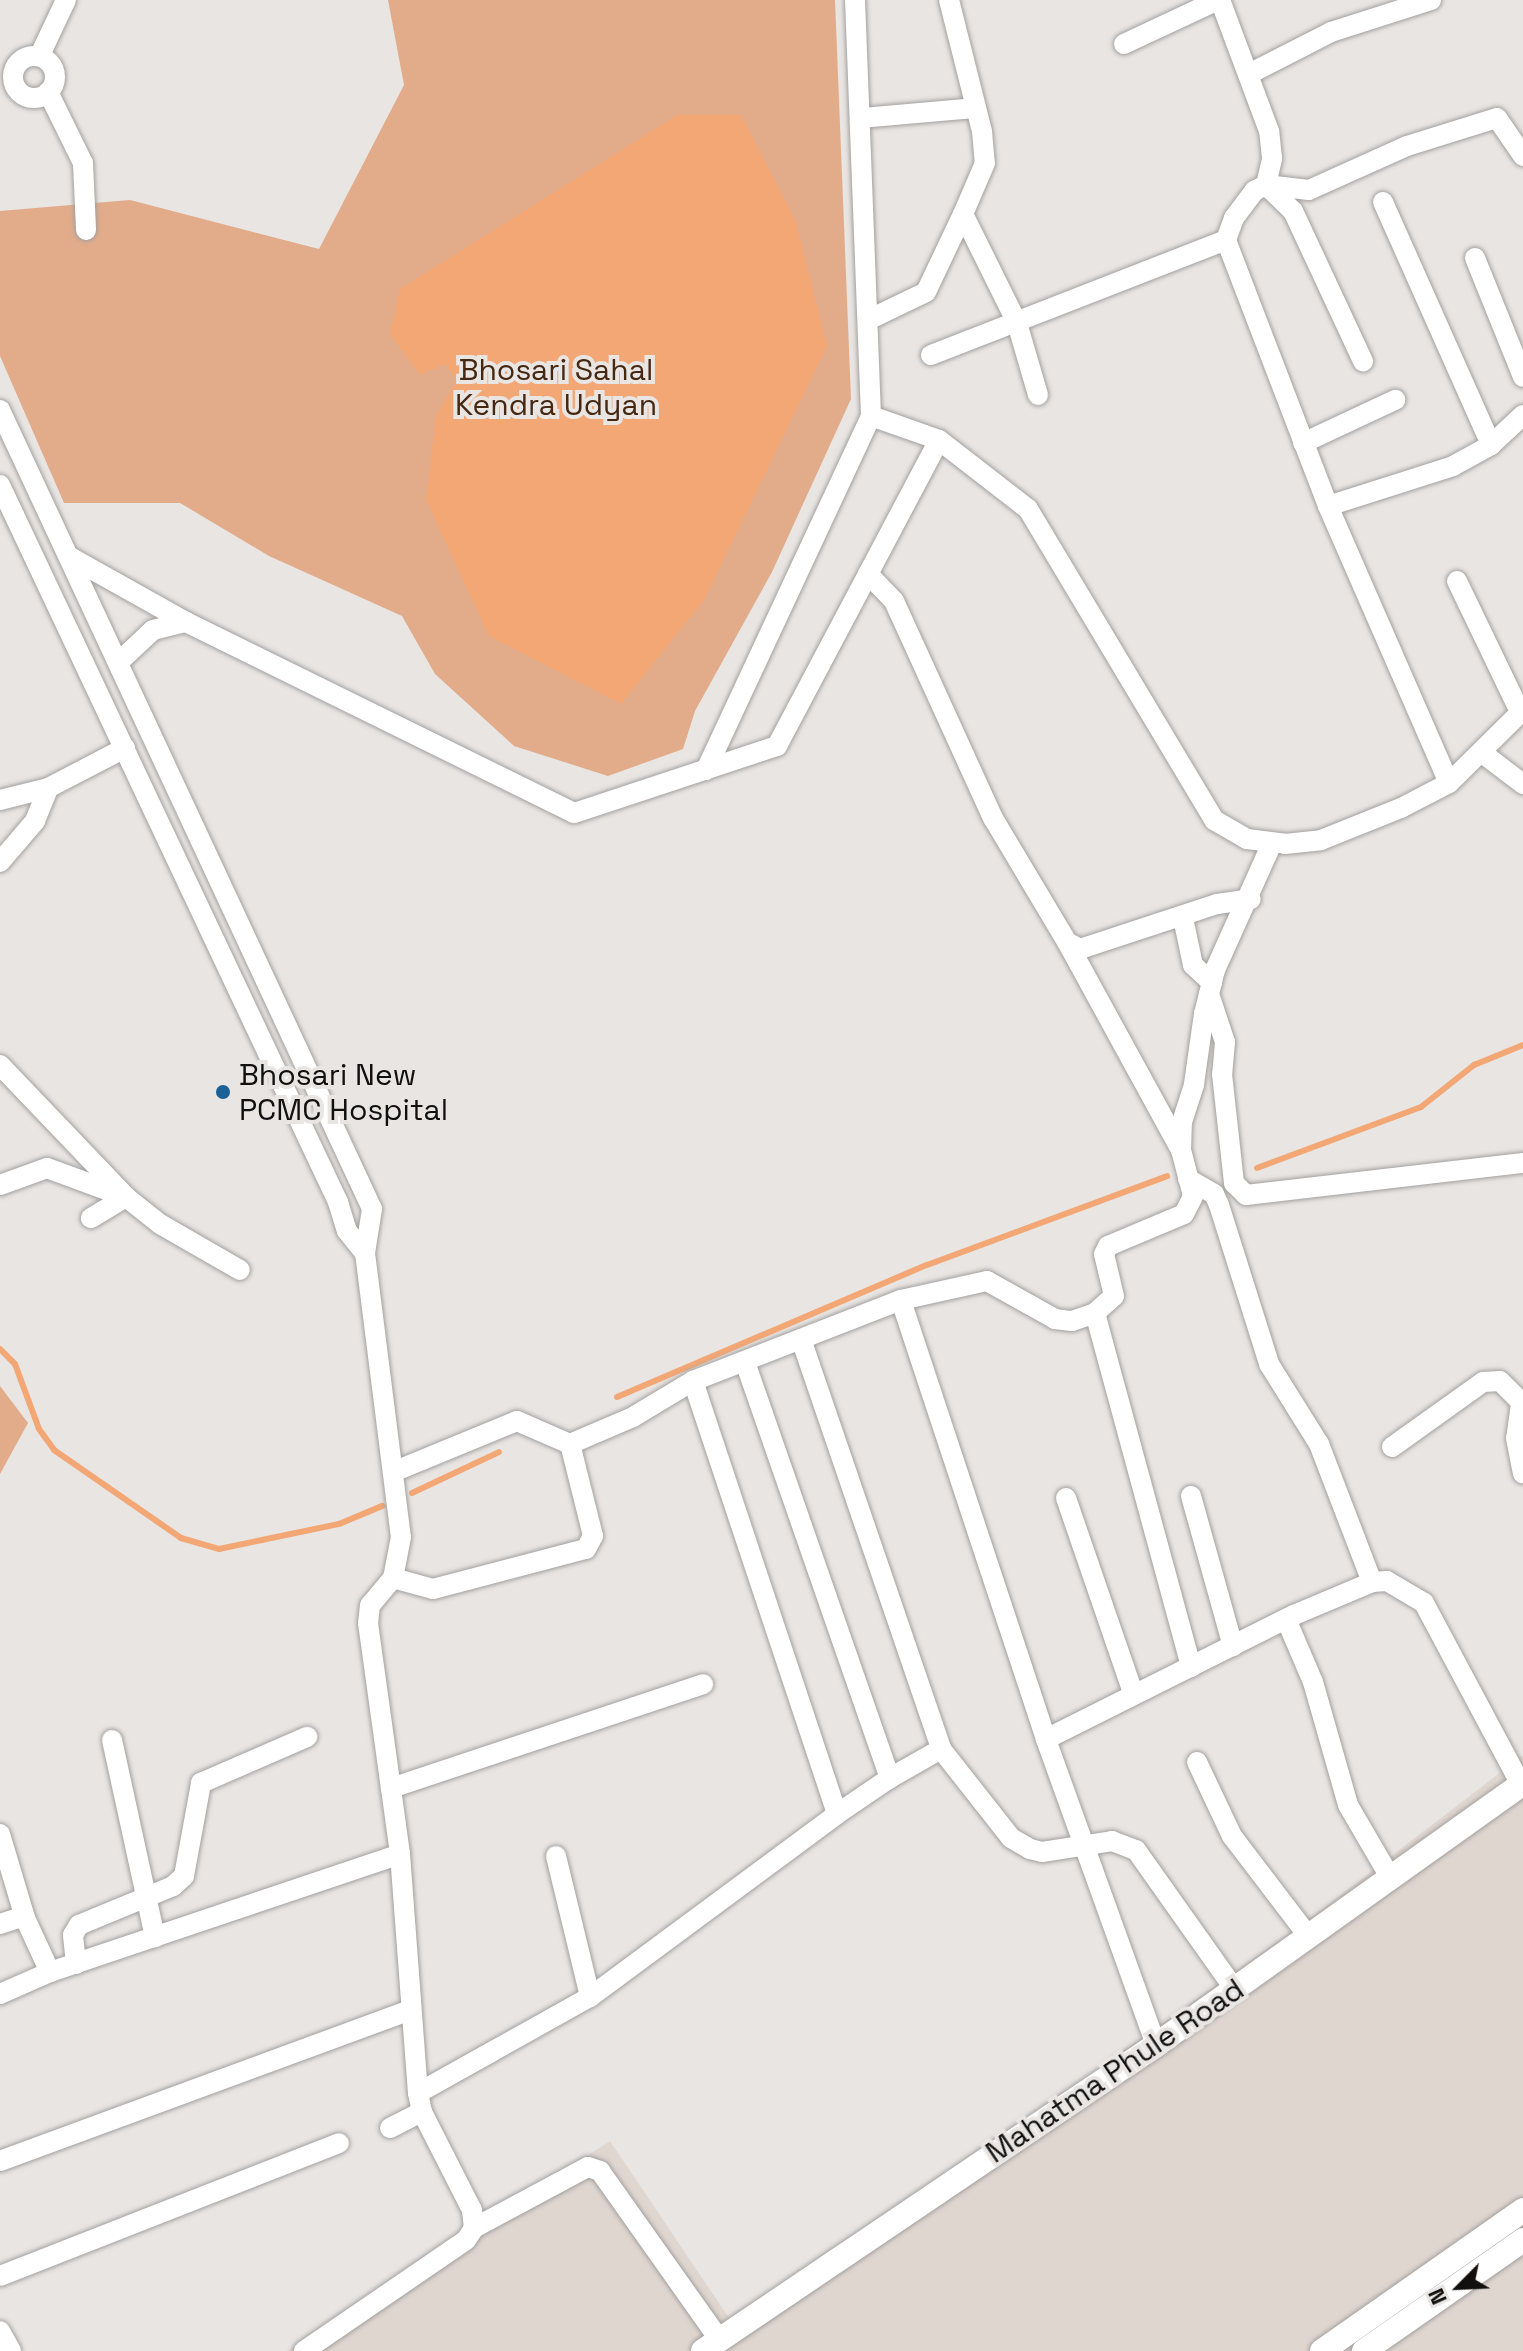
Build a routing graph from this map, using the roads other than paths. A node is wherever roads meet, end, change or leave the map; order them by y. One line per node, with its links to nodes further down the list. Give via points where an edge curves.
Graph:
1 (66, 0): 7 (street)
2 (855, 0): 12 (street)
3 (949, 0): 11 (street)
4 (1219, 0): 6 (street); 8 (street)
5 (1431, 0): 8 (street, via 1331,32)
6 (1124, 44)
7 (40, 55): 9 (street, via 53,67 55,85); 10 (street, via 25,57 12,68)
8 (1249, 74): 14 (street, via 1269,131 1272,158)
9 (48, 92): 10 (street, via 30,99); 17 (street, via 83,163)
10 (8, 95)
11 (976, 108): 12 (street); 16 (street, via 985,163)
12 (861, 118): 20 (street)
13 (1523, 156): 14 (street, via 1497,118 1407,146 1309,190)
14 (1266, 185): 18 (street, via 1240,209); 23 (street, via 1293,211)
15 (1383, 202): 33 (street)
16 (963, 214): 20 (street, via 926,292); 21 (street)
17 (86, 230)
18 (1226, 240): 21 (street); 32 (street)
19 (1475, 258): 24 (street)
20 (868, 320): 29 (street)
21 (1017, 323): 22 (street); 25 (street)
22 (931, 355)
23 (1363, 361)
24 (1523, 377)
25 (1038, 395)
26 (1395, 400): 32 (street)
27 (0, 410): 30 (street)
28 (1523, 415): 33 (street)
29 (871, 416): 31 (street); 47 (street)
30 (6, 440): 36 (street)
31 (939, 440): 37 (street); 52 (street, via 1028,509 1214,820 1247,839)
32 (1303, 443): 35 (street)
33 (1491, 445): 35 (street, via 1453,466)
34 (0, 485): 40 (street)
35 (1328, 506): 48 (street)
36 (70, 557): 39 (street); 41 (street)
37 (868, 574): 47 (street, via 777,746); 56 (street, via 894,601 993,818)
38 (1457, 581): 44 (street)
39 (85, 587): 40 (street); 42 (street)
40 (56, 602): 43 (street)
41 (186, 622): 42 (street, via 153,630); 47 (street, via 574,813)
42 (116, 652): 43 (street); 65 (street, via 364,1187 373,1226)
43 (82, 657): 45 (street)
44 (1522, 711): 46 (street)
45 (125, 748): 50 (street); 65 (street, via 347,1231)
46 (1481, 752): 48 (street); 49 (street)
47 (706, 770)
48 (1449, 783): 52 (street, via 1321,840)
49 (1523, 784)
50 (48, 788): 51 (street); 53 (street, via 35,821)
51 (0, 800)
52 (1272, 843): 54 (street)
53 (0, 862)
54 (1251, 899): 55 (street, via 1217,904); 57 (street)
55 (1183, 918): 56 (street, via 1080,949); 57 (street, via 1193,965)
56 (1067, 942): 59 (street)
57 (1211, 988): 59 (street); 60 (street, via 1225,1042 1222,1074 1234,1183 1246,1195)
58 (0, 1065): 63 (street)
59 (1181, 1150): 61 (street)
60 (1523, 1163)
61 (1188, 1179): 68 (street, via 1193,1196 1184,1214 1108,1246 1104,1254 1114,1296); 80 (street, via 1214,1194 1269,1364 1319,1444)
62 (0, 1185): 63 (street, via 47,1168)
63 (126, 1197): 64 (street); 66 (street, via 160,1224)
64 (91, 1218)
65 (365, 1253): 75 (street)
66 (240, 1270)
67 (901, 1300): 68 (street, via 987,1281 1055,1319 1072,1321); 69 (street); 87 (street)
68 (1095, 1313): 83 (street)
69 (801, 1339): 70 (street); 89 (street)
70 (745, 1362): 71 (street); 91 (street)
71 (693, 1381): 73 (street, via 633,1417); 94 (street)
72 (1522, 1404): 74 (street, via 1500,1381 1483,1382); 76 (street, via 1516,1438)
73 (570, 1444): 75 (street, via 517,1421); 79 (street, via 593,1536 586,1549 433,1589)
74 (1392, 1447)
75 (393, 1472): 79 (street, via 401,1537)
76 (1523, 1473)
77 (1191, 1496): 82 (street)
78 (1066, 1498): 85 (street)
79 (393, 1578): 93 (street, via 370,1605 368,1623)
80 (1372, 1582): 81 (street); 92 (street, via 1405,1587 1424,1603)
81 (1286, 1619): 82 (street); 99 (street, via 1313,1682 1348,1805)
82 (1233, 1646): 83 (street)
83 (1191, 1667): 85 (street)
84 (703, 1684): 93 (street)
85 (1134, 1695): 87 (street)
86 (307, 1737): 100 (street, via 201,1783 184,1876)
87 (1046, 1739): 96 (street)
88 (112, 1740): 100 (street)
89 (941, 1749): 91 (street); 96 (street, via 1011,1838 1042,1852)
90 (1197, 1762): 104 (street, via 1232,1836)
91 (890, 1778): 94 (street)
92 (1522, 1784): 99 (street, Mahatma Phule Road)
93 (391, 1788): 97 (street)
94 (837, 1814): 109 (street)
95 (0, 1834): 101 (street)
96 (1083, 1848): 107 (street, via 1112,1841 1136,1850); 111 (street)
97 (400, 1854): 103 (street); 110 (street)
98 (556, 1856): 109 (street)
99 (1391, 1879): 104 (street, Mahatma Phule Road)
100 (148, 1896): 103 (street); 105 (street, via 79,1925 73,1935)
101 (25, 1918): 102 (street); 106 (street)
102 (0, 1924)
103 (155, 1937): 105 (street)
104 (1309, 1937): 107 (street, Mahatma Phule Road)
105 (76, 1964): 106 (street)
106 (50, 1972): 108 (street)
107 (1235, 1990): 111 (street, Mahatma Phule Road)
108 (0, 1994)
109 (590, 1997): 112 (street)
110 (411, 2010): 112 (street); 115 (street)
111 (1156, 2045): 121 (street, Mahatma Phule Road)
112 (420, 2103): 113 (street); 117 (street, via 472,2210)
113 (390, 2128)
114 (339, 2143): 119 (street)
115 (0, 2161)
116 (1523, 2210): 124 (street)
117 (474, 2228): 121 (street, via 574,2171 600,2171); 123 (street, via 466,2240)
118 (1523, 2240): 125 (street)
119 (0, 2276)
120 (0, 2331): 122 (street)
121 (711, 2345)
122 (11, 2351)
123 (304, 2351)
124 (1322, 2351)
125 (1364, 2351)

